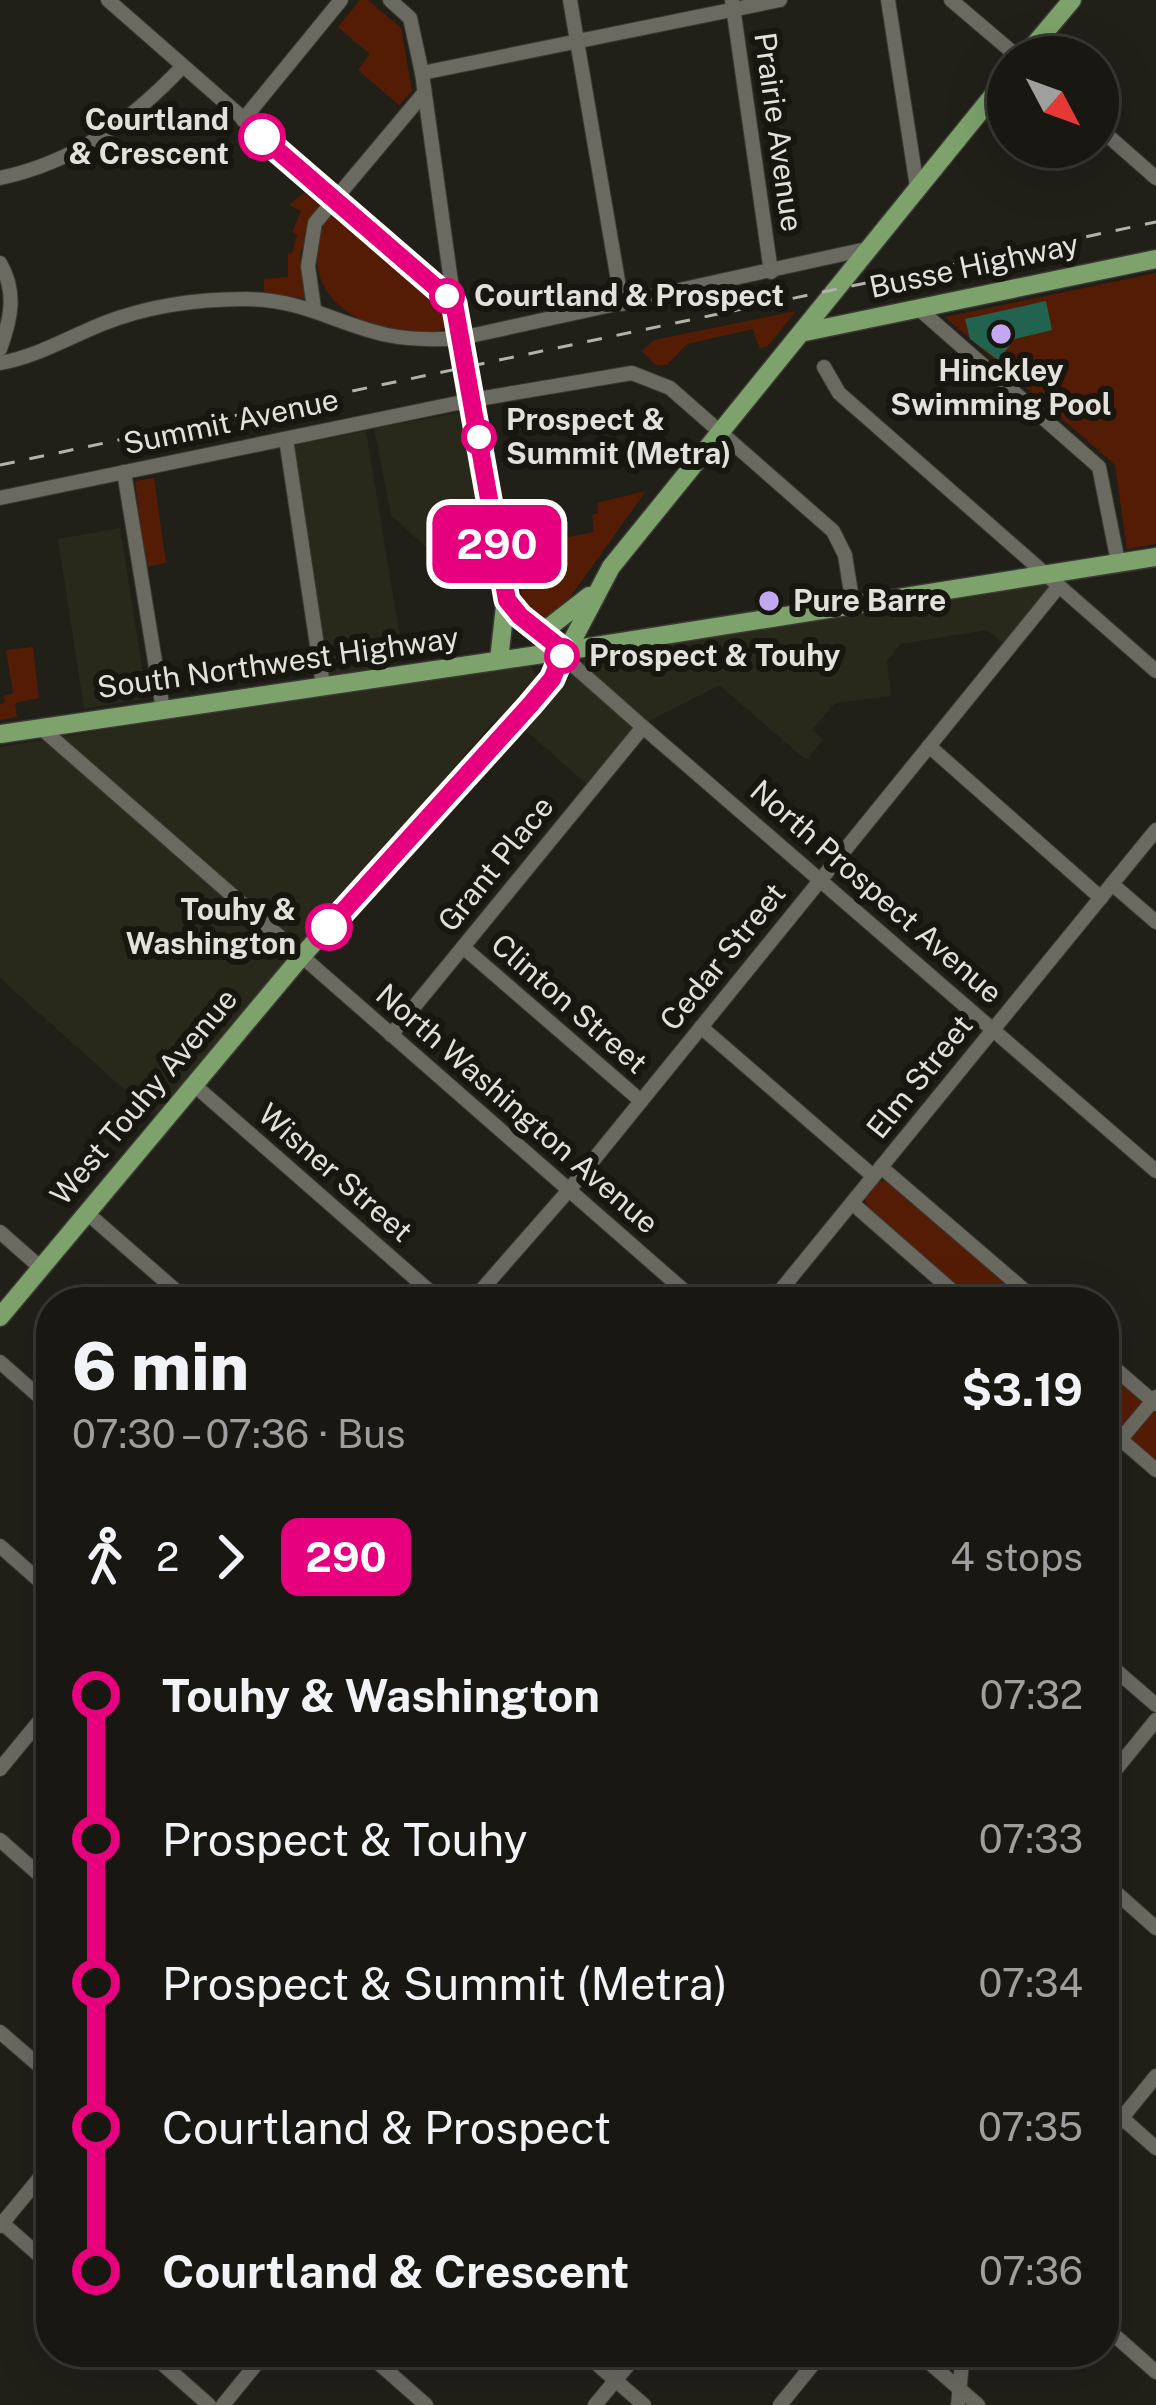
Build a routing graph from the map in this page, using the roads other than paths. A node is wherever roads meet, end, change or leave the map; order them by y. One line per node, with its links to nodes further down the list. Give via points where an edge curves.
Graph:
1 (108, 0): 13 (street)
2 (341, 0): 17 (street)
3 (390, 0): 14 (street, via 410,18)
4 (570, 0): 12 (street)
5 (780, 0): 9 (street)
6 (888, 0): 21 (street)
7 (951, 0): 10 (street)
8 (1072, 0): 11 (main road)
9 (732, 5): 12 (street); 26 (street, Prairie Avenue)
10 (995, 36)
11 (1040, 36)
12 (578, 42): 14 (street); 28 (street)
13 (183, 66): 17 (street); 19 (street, via 142,109 93,143)
14 (422, 73): 15 (street)
15 (424, 93): 22 (street); 27 (street)
16 (987, 102): 21 (main road, West Touhy Avenue)
17 (243, 120): 22 (street)
18 (1119, 145): 20 (street)
19 (0, 178)
20 (1156, 178)
21 (917, 187): 23 (main road, West Touhy Avenue)
22 (334, 200): 27 (street); 29 (street, via 309,244)
23 (871, 248): 26 (street); 31 (main road, West Touhy Avenue)
24 (1156, 259): 30 (main road, Busse Highway)
25 (0, 263): 33 (street, via 12,299)
26 (771, 272): 28 (street)
27 (454, 303): 32 (street)
28 (622, 304): 32 (street)
29 (314, 308): 32 (street, via 385,335); 34 (street, via 244,299 171,306)
30 (919, 309): 31 (main road, Busse Highway); 42 (street, via 1099,467)
31 (805, 332): 37 (main road, West Touhy Avenue)
32 (460, 338): 36 (street)
33 (0, 349)
34 (0, 363)
35 (824, 368): 43 (street, via 839,393)
36 (472, 400): 37 (street, Summit Avenue, via 644,375); 38 (street, Summit Avenue); 45 (street)
37 (720, 433): 44 (main road, West Touhy Avenue); 46 (street, Summit Avenue, via 833,531)
38 (286, 439): 39 (street, Summit Avenue); 51 (street)
39 (124, 472): 40 (street, Summit Avenue); 52 (street)
40 (0, 498)
41 (1156, 556): 42 (main road, South Northwest Highway)
42 (1118, 562): 43 (main road, South Northwest Highway)
43 (1052, 580): 46 (main road, South Northwest Highway); 50 (street); 56 (street, Cedar Street)
44 (597, 589): 47 (main road, via 548,628); 48 (main road, West Touhy Avenue)
45 (506, 597): 47 (street, North Prospect Avenue); 49 (main road)
46 (853, 606): 48 (main road, South Northwest Highway)
47 (534, 627): 48 (street, North Prospect Avenue)
48 (564, 651): 49 (main road, South Northwest Highway); 53 (street, North Prospect Avenue); 63 (main road, West Touhy Avenue, via 530,705)
49 (499, 660): 51 (main road, South Northwest Highway)
50 (1156, 671)
51 (322, 686): 52 (main road, South Northwest Highway)
52 (163, 710): 54 (main road, South Northwest Highway)
53 (643, 727): 58 (street, North Prospect Avenue); 62 (street, Grant Place)
54 (41, 728): 55 (main road, South Northwest Highway); 63 (street, North Washington Avenue)
55 (0, 734)
56 (929, 746): 58 (street, Cedar Street); 60 (street)
57 (1156, 830): 59 (street, Elm Street)
58 (821, 879): 64 (street, Cedar Street); 65 (street, North Prospect Avenue)
59 (1112, 884): 60 (street, Elm Street); 61 (street)
60 (1101, 898): 65 (street, Elm Street)
61 (1156, 922)
62 (463, 947): 66 (street, Grant Place); 68 (street, Clinton Street)
63 (301, 957): 66 (street, North Washington Avenue); 67 (main road, West Touhy Avenue)
64 (701, 1027): 68 (street, Cedar Street); 70 (street)
65 (994, 1029): 69 (street, North Prospect Avenue); 70 (street, Elm Street)
66 (391, 1036): 71 (street, North Washington Avenue)
67 (193, 1084): 73 (main road, West Touhy Avenue); 77 (street, Wisner Street)
68 (641, 1101): 71 (street, Cedar Street)
69 (1156, 1171)
70 (877, 1172): 72 (street, Elm Street); 82 (street)
71 (569, 1190): 78 (street, Cedar Street); 79 (street, North Washington Avenue)
72 (852, 1203): 80 (street, Elm Street); 81 (street)
73 (87, 1213): 75 (main road, West Touhy Avenue); 76 (street)
74 (0, 1232): 75 (street)
75 (41, 1268): 83 (main road, West Touhy Avenue)
76 (172, 1287)
77 (425, 1287)
78 (484, 1287)
79 (680, 1287)
80 (783, 1287)
81 (947, 1287)
82 (1019, 1287)
83 (0, 1317)
84 (0, 1362): 86 (street)
85 (1119, 1371): 87 (street)
86 (36, 1394)
87 (1155, 1400): 88 (street)
88 (1120, 1439): 89 (street)
89 (1156, 1470)
90 (0, 1546): 91 (street)
91 (36, 1578)
92 (1119, 1673): 93 (street)
93 (1156, 1705)
94 (1156, 1720): 96 (street)
95 (36, 1725): 97 (street)
96 (1119, 1766)
97 (0, 1768)
98 (0, 1840): 99 (street)
99 (36, 1872)
100 (1119, 1895): 101 (street)
101 (1156, 1928)
102 (0, 2032): 103 (street)
103 (36, 2063)
104 (1156, 2076): 106 (street)
105 (1119, 2115): 106 (street)
106 (1122, 2118): 107 (street); 108 (street)
107 (1119, 2122)
108 (1156, 2148)
109 (36, 2182): 110 (street)
110 (1, 2223): 111 (street)
111 (36, 2253)
112 (1119, 2339): 121 (street)
113 (166, 2367): 124 (street)
114 (254, 2367): 125 (street)
115 (383, 2367): 126 (street)
116 (600, 2367): 122 (street)
117 (626, 2367): 122 (street)
118 (812, 2367): 129 (street)
119 (931, 2367): 123 (street)
120 (962, 2367): 123 (street)
121 (1156, 2372)
122 (615, 2380): 127 (street); 128 (street)
123 (960, 2398): 130 (street)
124 (209, 2405)
125 (223, 2405)
126 (426, 2405)
127 (596, 2405)
128 (644, 2405)
129 (780, 2405)
130 (978, 2405)

